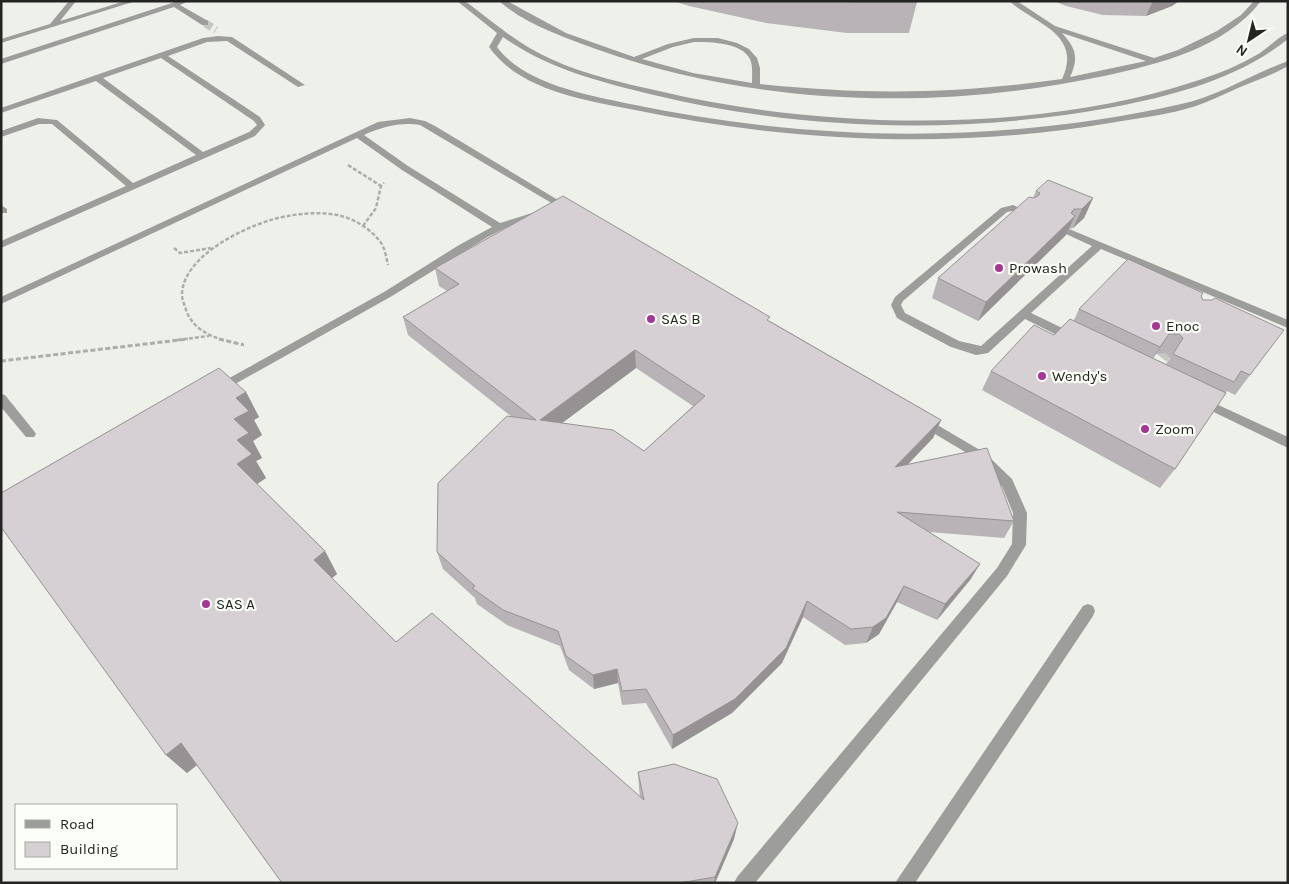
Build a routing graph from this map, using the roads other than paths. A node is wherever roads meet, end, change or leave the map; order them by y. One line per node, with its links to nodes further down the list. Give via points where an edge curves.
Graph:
1 (73, 1): 12 (street)
2 (133, 1): 12 (street)
3 (186, 1): 9 (street)
4 (455, 1): 10 (street)
5 (460, 1): 10 (street)
6 (502, 1): 20 (street, via 573,38)
7 (1012, 1): 13 (street)
8 (1258, 1): 21 (street, via 1240,20 1214,37)
9 (175, 5): 11 (street); 22 (street)
10 (469, 8): 15 (street)
11 (205, 23)
12 (48, 26): 18 (street)
13 (1051, 26): 21 (street); 25 (street, via 1066,41 1073,57)
14 (216, 30): 17 (street)
15 (501, 33): 16 (street, via 546,60 665,97 804,117 885,122 964,121 1109,106 1169,92 1221,75 1262,55); 23 (street, via 493,47 503,61 517,71 596,98 702,121 776,131 852,136 928,137 1032,132 1118,120 1192,104 1260,78)
16 (1288, 35)
17 (224, 38): 19 (street, via 206,40); 26 (street)
18 (1, 41)
19 (162, 55): 24 (street); 31 (street, via 260,122 260,128 252,134)
20 (636, 60): 27 (street); 27 (street, via 676,42 701,39 727,42 752,57)
21 (1151, 60): 25 (street)
22 (1, 62)
23 (1288, 63)
24 (98, 78): 28 (street); 31 (street)
25 (1065, 80): 27 (street, via 997,91 933,95 867,95)
26 (301, 85)
27 (756, 85)
28 (1, 111)
29 (1, 134): 32 (street, via 38,121 54,122)
30 (358, 135): 34 (street); 34 (street, via 395,121 422,123 574,212 532,215); 38 (street)
31 (203, 156): 32 (street)
32 (132, 187): 36 (street)
33 (1025, 213): 39 (street, via 1013,208 1004,210 896,304 901,315 964,349 978,352)
34 (499, 227): 42 (street)
35 (1069, 232): 37 (street)
36 (1, 245)
37 (1099, 245): 39 (street); 40 (street, via 1209,296)
38 (1, 301)
39 (1024, 314): 41 (street)
40 (1288, 324)
41 (1086, 345)
42 (211, 394)
43 (1192, 396): 47 (street)
44 (1, 398): 46 (street)
45 (912, 415): 49 (street, via 981,456 1007,482 1020,513 1019,545 1002,572)
46 (30, 434)
47 (1288, 442)
48 (1088, 611): 50 (street)
49 (743, 883)
50 (904, 883)

